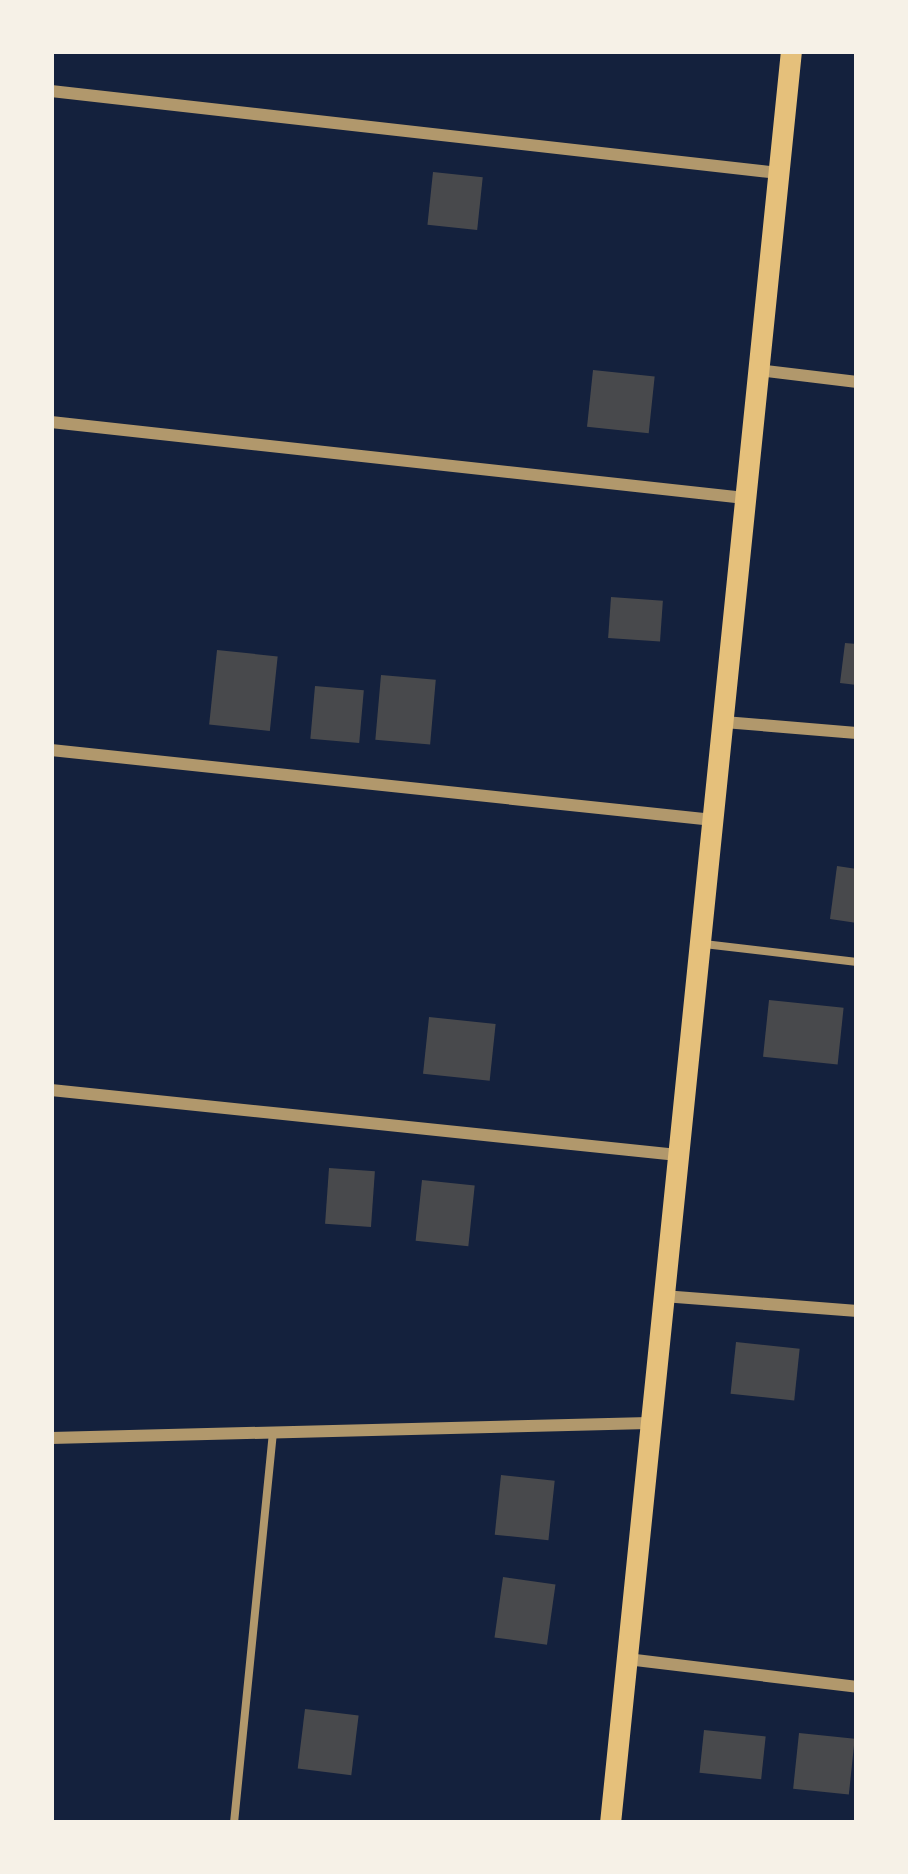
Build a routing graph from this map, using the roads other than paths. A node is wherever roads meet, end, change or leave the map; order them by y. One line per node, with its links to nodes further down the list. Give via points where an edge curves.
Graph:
1 (791, 51): 3 (main road)
2 (51, 91): 3 (street)
3 (779, 172): 4 (main road)
4 (758, 370): 5 (street); 7 (main road)
5 (857, 382)
6 (51, 422): 7 (street)
7 (745, 498): 8 (main road)
8 (724, 722): 9 (street); 11 (main road)
9 (857, 734)
10 (51, 750): 11 (street)
11 (712, 820): 12 (main road)
12 (700, 943): 13 (lane); 15 (main road)
13 (857, 962)
14 (51, 1090): 15 (street)
15 (678, 1155): 16 (main road)
16 (662, 1296): 17 (street); 18 (main road)
17 (857, 1311)
18 (650, 1423): 19 (street); 21 (main road)
19 (273, 1432): 20 (street); 23 (lane)
20 (51, 1438)
21 (627, 1659): 22 (street); 24 (main road)
22 (857, 1687)
23 (234, 1823)
24 (610, 1823)

